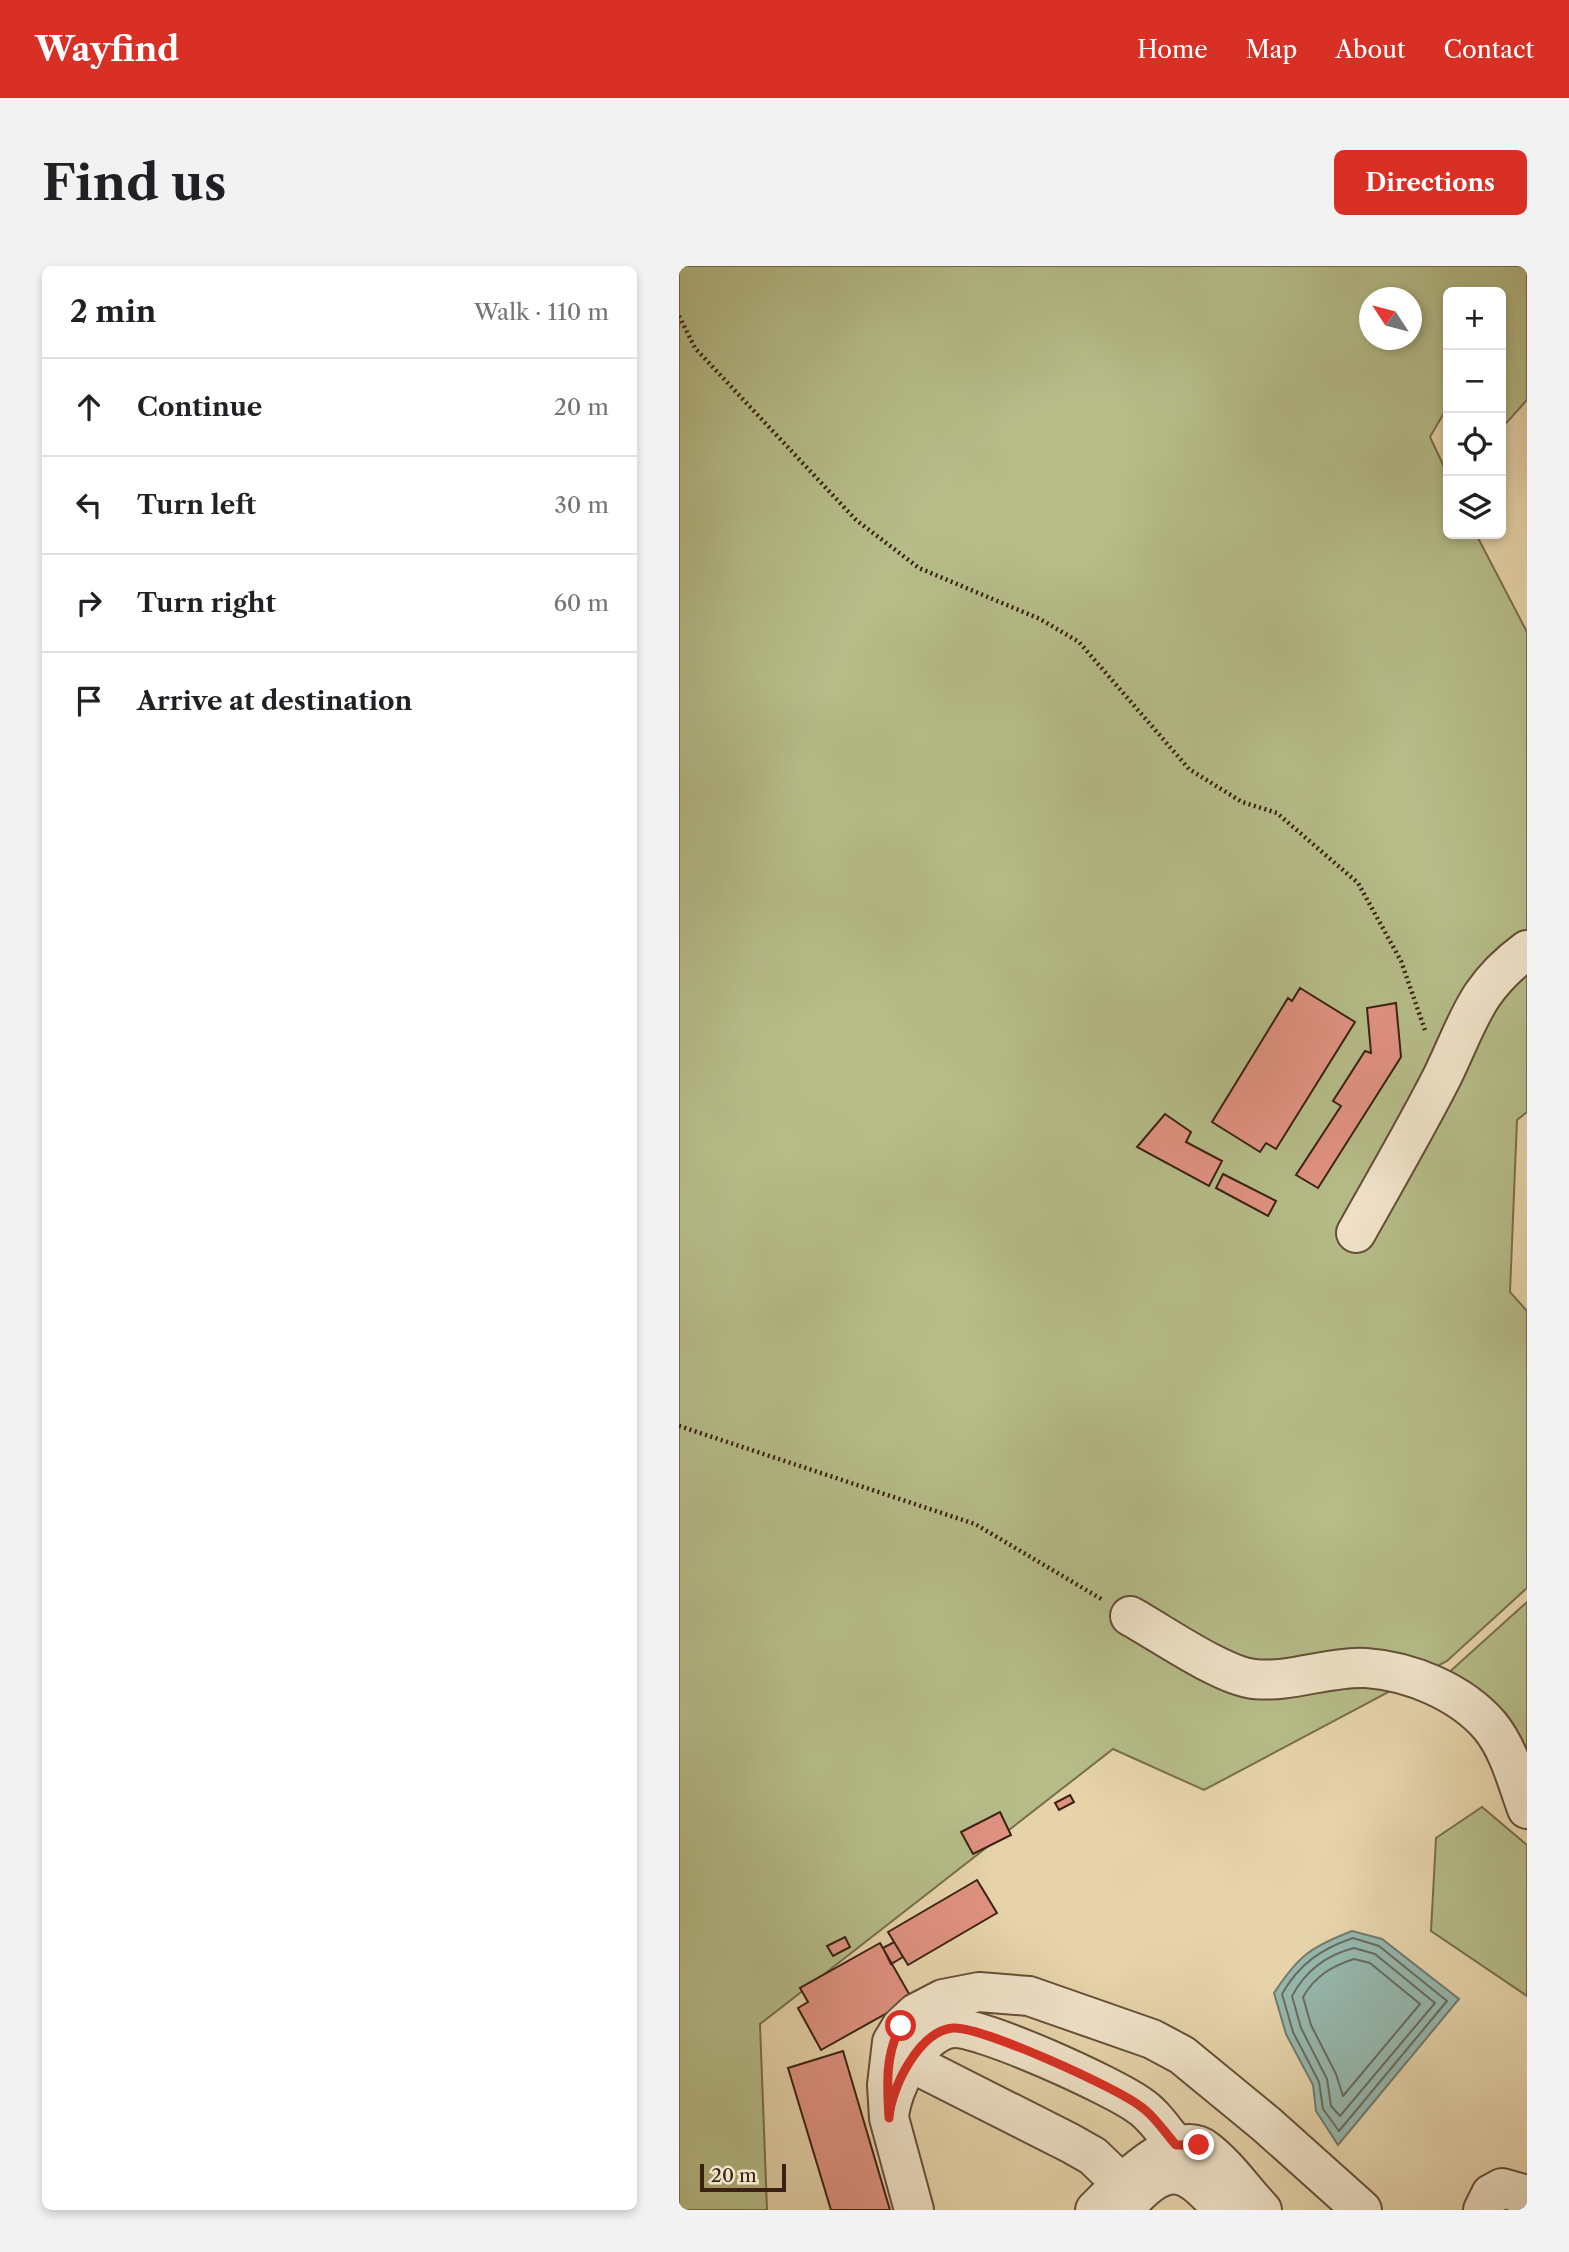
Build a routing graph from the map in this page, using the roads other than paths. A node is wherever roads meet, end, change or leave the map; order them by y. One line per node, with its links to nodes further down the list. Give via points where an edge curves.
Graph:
1 (1527, 950): 2 (street, via 1502,969 1478,997 1442,1077)
2 (1356, 1233)
3 (1131, 1616): 4 (street, via 1235,1675 1255,1679 1366,1668 1432,1685 1463,1703 1490,1727 1507,1756)
4 (1527, 1809)
5 (910, 2062): 6 (street, via 897,2081); 7 (street, via 934,2036 953,2028 976,2032 1083,2076 1141,2106); 9 (street, via 1093,2156)
6 (889, 2118): 11 (street); 12 (street, via 892,2042 901,2026 943,1999 979,1992 1029,1996 1152,2039 1182,2055)
7 (1176, 2145): 9 (street, via 1158,2154); 10 (street, via 1199,2145 1207,2150)
8 (1527, 2195): 13 (street, via 1502,2188 1491,2194)
9 (1109, 2204): 10 (street, via 1171,2173 1186,2175)
10 (1232, 2204)
11 (914, 2210)
12 (1362, 2210)
13 (1483, 2210)

